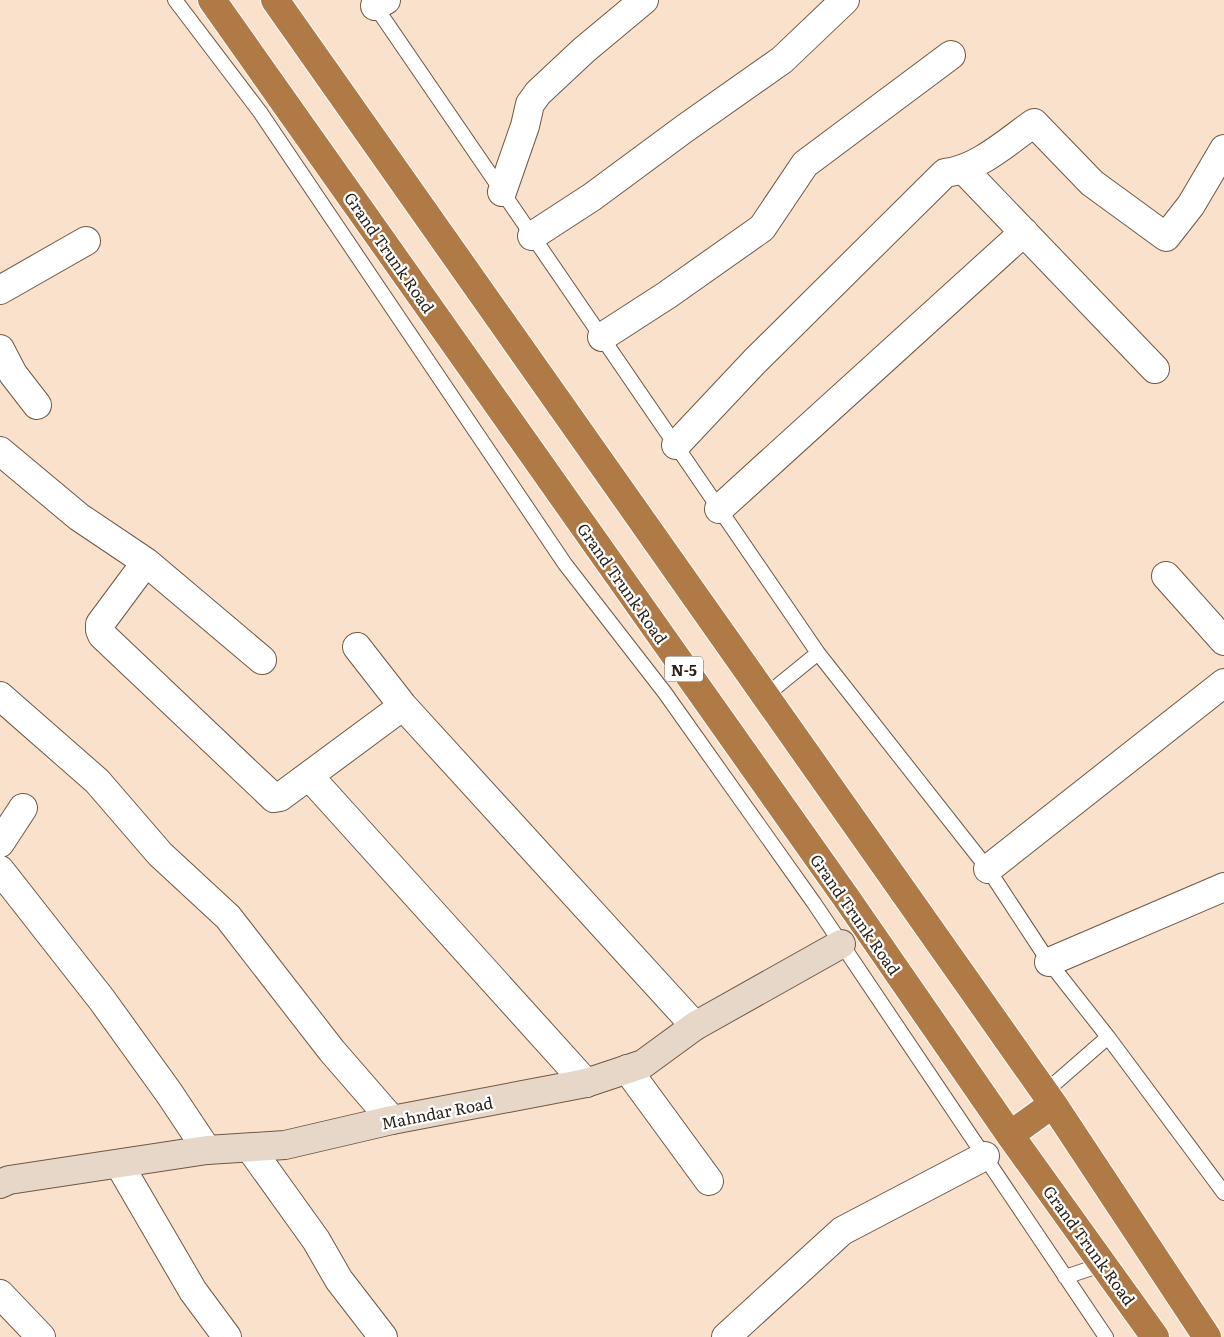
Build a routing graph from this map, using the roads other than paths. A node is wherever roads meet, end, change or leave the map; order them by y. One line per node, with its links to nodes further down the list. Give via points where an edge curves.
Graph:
1 (175, 0): 36 (lane, via 260,112 565,564 665,693)
2 (212, 0): 44 (highway, Grand Trunk Road / N-5, via 847,899)
3 (275, 0): 30 (highway)
4 (644, 0): 10 (street, via 538,93 530,104 526,126)
5 (845, 0): 12 (street, via 782,60 592,197)
6 (378, 2): 10 (lane)
7 (951, 55): 15 (street, via 805,164 762,228)
8 (1224, 149): 9 (street, via 1191,205 1166,237 1092,183 1034,123)
9 (964, 169): 11 (street); 19 (street, via 945,173 755,361)
10 (502, 192): 12 (lane)
11 (1024, 232): 17 (street); 21 (street)
12 (532, 236): 15 (lane)
13 (86, 241): 14 (street)
14 (0, 290)
15 (602, 337): 19 (lane)
16 (0, 349): 18 (street, via 13,374)
17 (1156, 369)
18 (38, 405)
19 (676, 445): 21 (lane)
20 (0, 451): 22 (street, via 79,517)
21 (719, 509): 26 (lane)
22 (146, 562): 27 (street); 32 (street, via 100,624 102,635 274,798)
23 (1166, 576): 24 (street)
24 (1224, 642)
25 (357, 647): 31 (street)
26 (818, 653): 30 (lane); 33 (lane)
27 (262, 660)
28 (1224, 683): 33 (street)
29 (0, 696): 43 (street, via 97,781 160,854 228,917 332,1051)
30 (765, 696): 42 (highway)
31 (403, 706): 32 (street); 38 (street)
32 (309, 776): 41 (street)
33 (988, 869): 37 (lane)
34 (0, 870): 46 (street, via 102,1000)
35 (1224, 887): 37 (street)
36 (841, 944): 38 (street, Mahndar Road); 47 (lane)
37 (1049, 962): 39 (lane)
38 (695, 1026): 40 (street, Mahndar Road, via 643,1064)
39 (1108, 1037): 42 (lane); 51 (lane)
40 (627, 1069): 41 (street, Mahndar Road); 49 (street)
41 (586, 1083): 43 (street, Mahndar Road)
42 (1049, 1098): 44 (highway); 61 (highway)
43 (392, 1120): 45 (street, Mahndar Road, via 285,1145)
44 (1010, 1136): 52 (highway, Grand Trunk Road / N-5)
45 (250, 1148): 46 (street, Mahndar Road); 57 (street, via 316,1240 339,1280)
46 (207, 1150): 48 (street, Mahndar Road)
47 (985, 1156): 53 (lane); 58 (street, via 842,1231)
48 (119, 1164): 50 (street, Mahndar Road); 56 (street, via 193,1291)
49 (709, 1181)
50 (0, 1184)
51 (1224, 1193)
52 (1104, 1264): 53 (lane); 60 (highway, Grand Trunk Road / N-5)
53 (1065, 1276): 59 (lane)
54 (0, 1294): 55 (street)
55 (41, 1337)
56 (227, 1337)
57 (383, 1337)
58 (726, 1337)
59 (1106, 1337)
60 (1156, 1337)
61 (1207, 1337)

